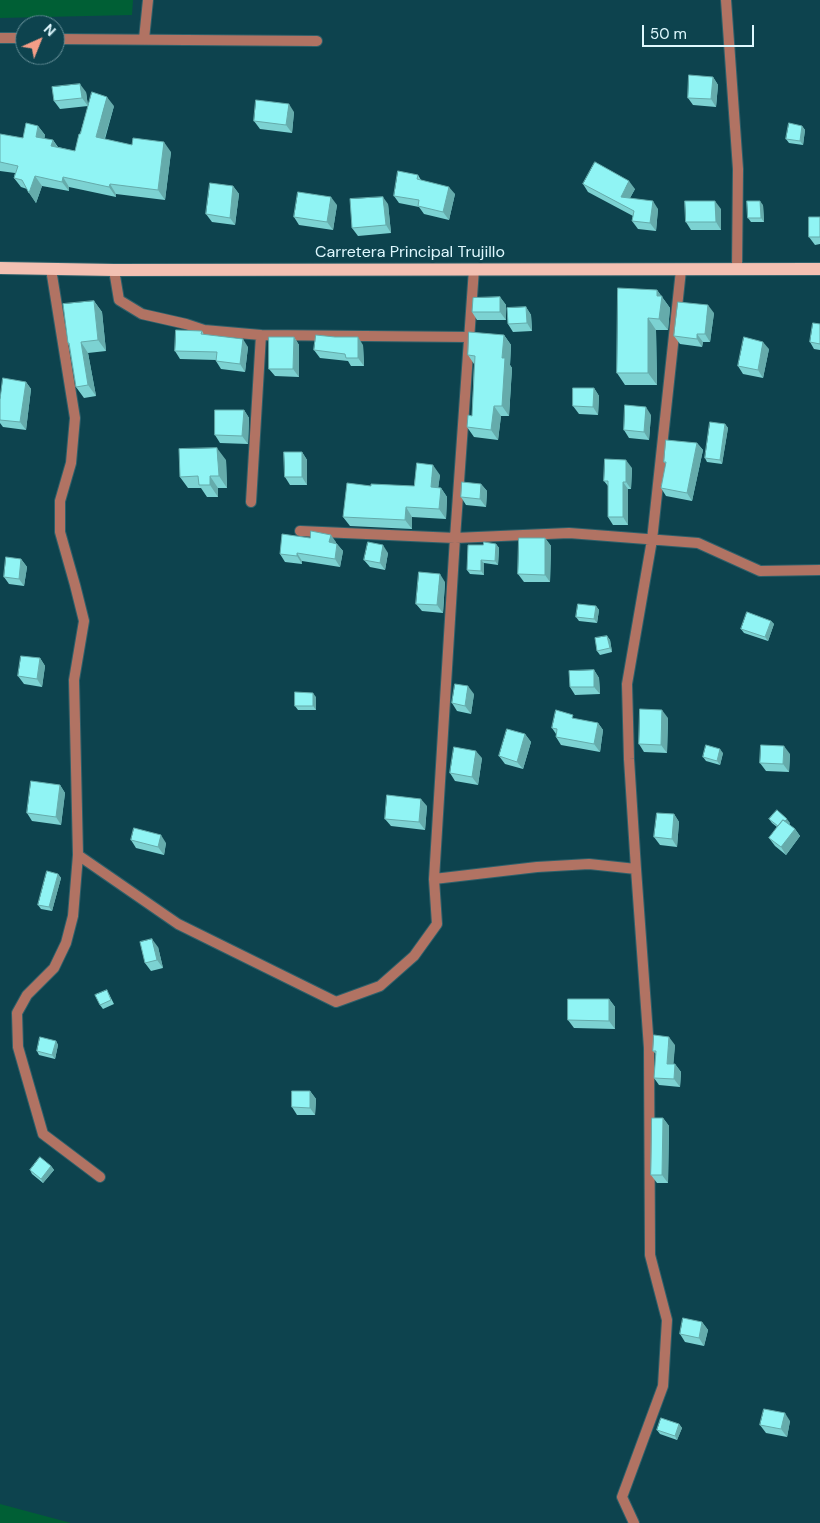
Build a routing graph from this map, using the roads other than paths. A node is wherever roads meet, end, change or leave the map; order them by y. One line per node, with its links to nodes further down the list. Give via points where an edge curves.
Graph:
1 (148, 0): 6 (street)
2 (726, 0): 11 (street, via 738,169)
3 (0, 38): 4 (street)
4 (15, 38)
5 (65, 39): 6 (street)
6 (144, 40): 7 (street)
7 (316, 41)
8 (0, 268): 9 (main road, Carretera Principal Trujillo)
9 (51, 269): 13 (main road, Carretera Principal Trujillo); 22 (street, via 75,418 71,463 60,501 60,532 84,621 74,680)
10 (474, 269): 13 (main road, Carretera Principal Trujillo); 14 (main road, Carretera Principal Trujillo); 16 (street)
11 (737, 269): 12 (main road, Carretera Principal Trujillo); 14 (main road, Carretera Principal Trujillo)
12 (820, 269)
13 (114, 270): 15 (street, via 118,300 142,314 204,330)
14 (681, 270): 20 (street)
15 (261, 335): 16 (street); 17 (street)
16 (469, 337): 19 (street)
17 (252, 502)
18 (300, 531): 19 (street)
19 (455, 538): 20 (street, via 569,533); 24 (street)
20 (652, 540): 21 (street, via 698,543 760,571); 23 (street, via 627,684)
21 (820, 570)
22 (78, 855): 24 (street, via 178,924 336,1002 380,986 414,956 437,924); 25 (street, via 74,916 66,943 54,968 26,995 17,1013 18,1048 43,1134)
23 (636, 868): 24 (street, via 589,864 537,866); 26 (street, via 650,1048 650,1255 667,1320 663,1386 622,1497)
24 (434, 879)
25 (100, 1177)
26 (634, 1523)

